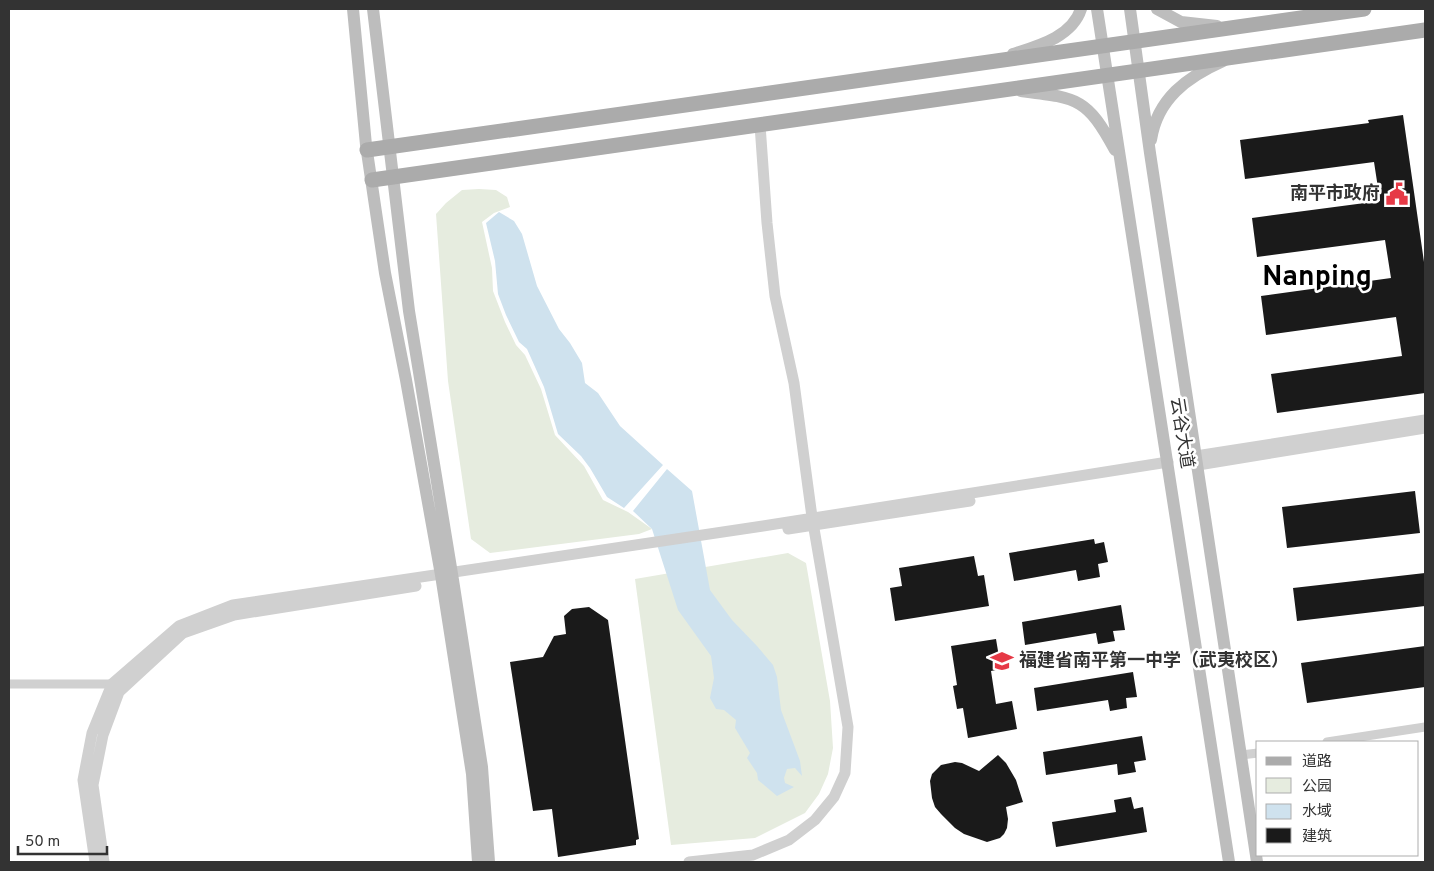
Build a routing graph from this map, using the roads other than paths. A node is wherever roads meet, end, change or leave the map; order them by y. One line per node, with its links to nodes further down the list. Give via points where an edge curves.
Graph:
1 (353, 9): 19 (main road)
2 (373, 9): 18 (main road)
3 (1081, 9): 13 (main road, via 1072,25 1057,37)
4 (1097, 9): 11 (main road, 云谷大道)
5 (1130, 9): 10 (main road, 云谷大道)
6 (1157, 9): 8 (main road, via 1181,22)
7 (1364, 9): 8 (main road)
8 (1230, 28): 10 (main road)
9 (1425, 30): 12 (main road)
10 (1134, 41): 11 (main road); 14 (main road, 云谷大道)
11 (1102, 45): 13 (main road); 15 (main road, 云谷大道)
12 (1230, 58): 14 (main road); 20 (main road, via 1208,68 1169,97 1154,124)
13 (994, 61): 18 (main road)
14 (1138, 72): 15 (main road); 20 (main road, 云谷大道)
15 (1107, 76): 16 (main road); 21 (main road, 云谷大道)
16 (1009, 89): 17 (main road); 21 (main road, via 1078,102 1095,116)
17 (760, 125): 22 (main road); 28 (street, via 775,296 794,383)
18 (389, 146): 19 (main road); 22 (main road)
19 (367, 150): 23 (main road)
20 (1150, 153): 26 (main road, 云谷大道)
21 (1120, 158): 27 (main road, 云谷大道)
22 (393, 176): 23 (main road); 29 (main road)
23 (372, 180): 29 (main road, via 385,273)
24 (1425, 420): 26 (street)
25 (1425, 428): 26 (street)
26 (1197, 461): 35 (main road, 云谷大道)
27 (1168, 466): 28 (street); 42 (main road, 云谷大道)
28 (813, 522): 29 (street); 41 (street, via 848,727 845,773 834,797 815,820 789,840 753,855)
29 (447, 578): 31 (street, via 233,604 179,626); 38 (street, via 234,615 183,633 119,692 103,735 93,785); 39 (main road, via 472,774); 40 (main road, via 482,767)
30 (9, 684): 31 (street)
31 (112, 684): 37 (street, via 92,733 83,780)
32 (1425, 728): 33 (street)
33 (1334, 741)
34 (1256, 753): 35 (street)
35 (1242, 755): 36 (main road, 云谷大道)
36 (1256, 855)
37 (94, 862)
38 (104, 862)
39 (478, 862)
40 (489, 862)
41 (689, 862)
42 (1229, 862)

